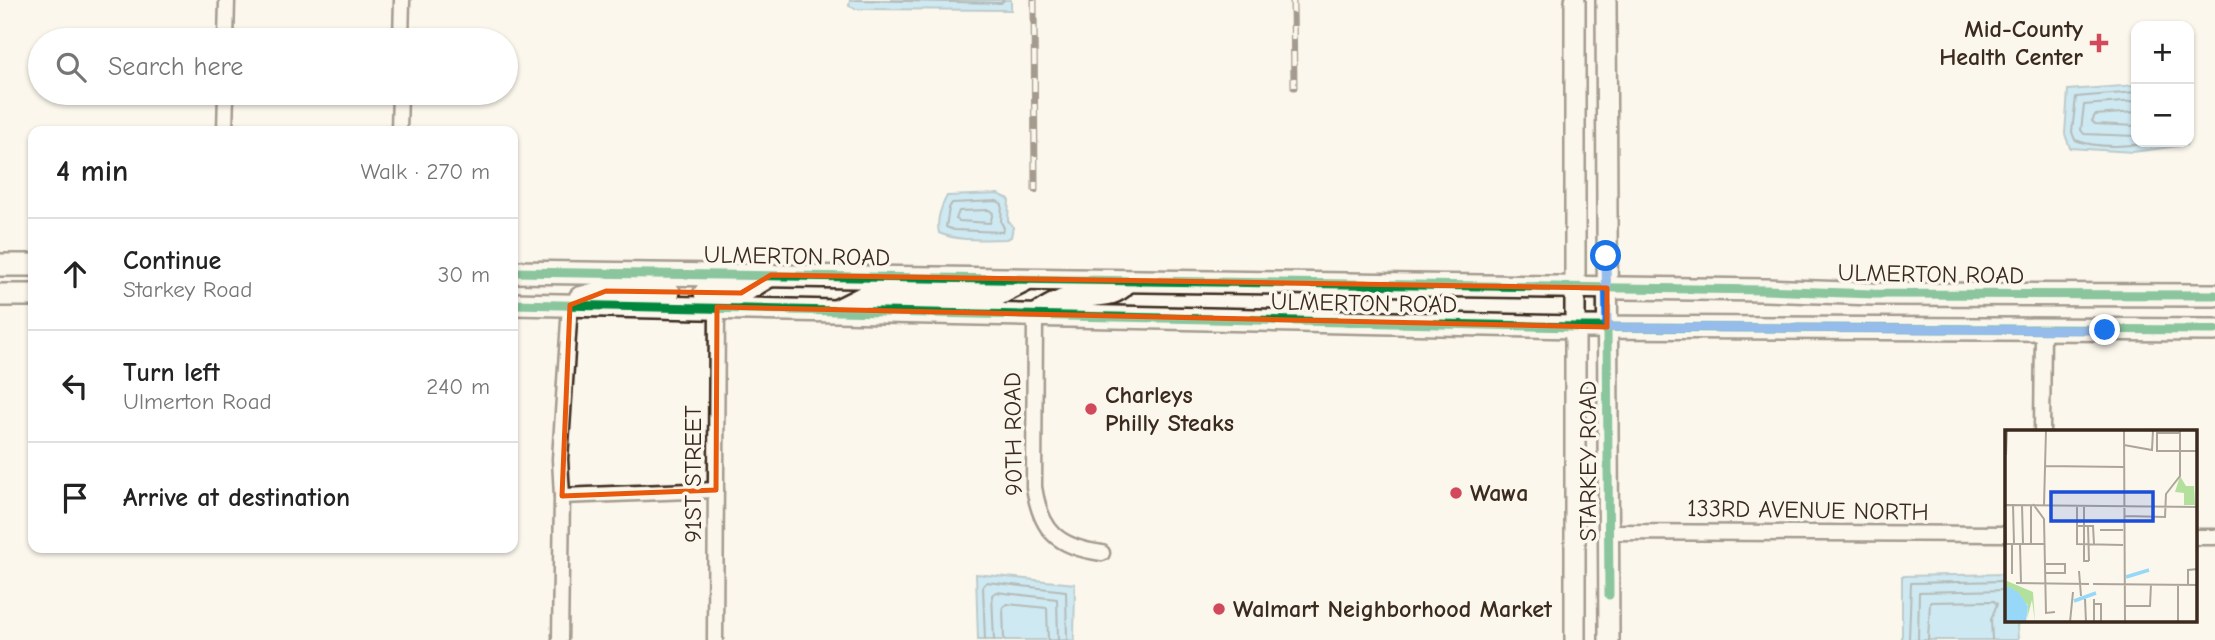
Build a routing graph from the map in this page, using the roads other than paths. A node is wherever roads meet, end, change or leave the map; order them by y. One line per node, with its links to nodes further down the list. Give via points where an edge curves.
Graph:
1 (227, 0): 5 (street)
2 (402, 0): 6 (street)
3 (1575, 0): 17 (main road, STARKEY ROAD)
4 (1606, 0): 18 (main road, STARKEY ROAD)
5 (226, 28)
6 (401, 28)
7 (226, 105): 9 (street)
8 (400, 105): 10 (street)
9 (225, 126)
10 (399, 126)
11 (0, 265): 12 (main road)
12 (28, 265)
13 (518, 272): 14 (main road, ULMERTON ROAD)
14 (771, 275): 15 (main road, ULMERTON ROAD); 23 (main road, via 741,293 606,291)
15 (1030, 279): 16 (main road, ULMERTON ROAD); 25 (main road, via 995,296 868,296)
16 (1129, 281): 17 (main road, ULMERTON ROAD); 26 (main road, via 1114,294 1073,297)
17 (1576, 288): 18 (main road, ULMERTON ROAD); 27 (main road, STARKEY ROAD)
18 (1606, 288): 21 (main road, ULMERTON ROAD); 28 (main road, STARKEY ROAD)
19 (0, 295): 20 (main road)
20 (28, 295)
21 (2215, 295)
22 (518, 304): 23 (main road, ULMERTON ROAD)
23 (570, 305): 24 (main road, ULMERTON ROAD); 33 (street, via 559,459)
24 (717, 307): 25 (main road, ULMERTON ROAD); 32 (street, 91ST STREET)
25 (835, 311): 26 (main road, ULMERTON ROAD)
26 (1035, 316): 27 (main road, ULMERTON ROAD); 36 (street, 90TH ROAD, via 1036,504 1049,531 1062,542)
27 (1576, 327): 28 (main road, ULMERTON ROAD); 39 (main road, STARKEY ROAD)
28 (1607, 327): 29 (main road, ULMERTON ROAD); 34 (main road, STARKEY ROAD)
29 (2043, 330): 30 (main road, ULMERTON ROAD); 31 (street)
30 (2215, 330)
31 (2042, 430)
32 (716, 490): 33 (street); 38 (street, 91ST STREET)
33 (562, 496): 37 (street)
34 (1608, 532): 35 (street, 133RD AVENUE NORTH); 40 (main road, STARKEY ROAD)
35 (2005, 534)
36 (1102, 553)
37 (560, 640)
38 (715, 640)
39 (1575, 640)
40 (1609, 640)

